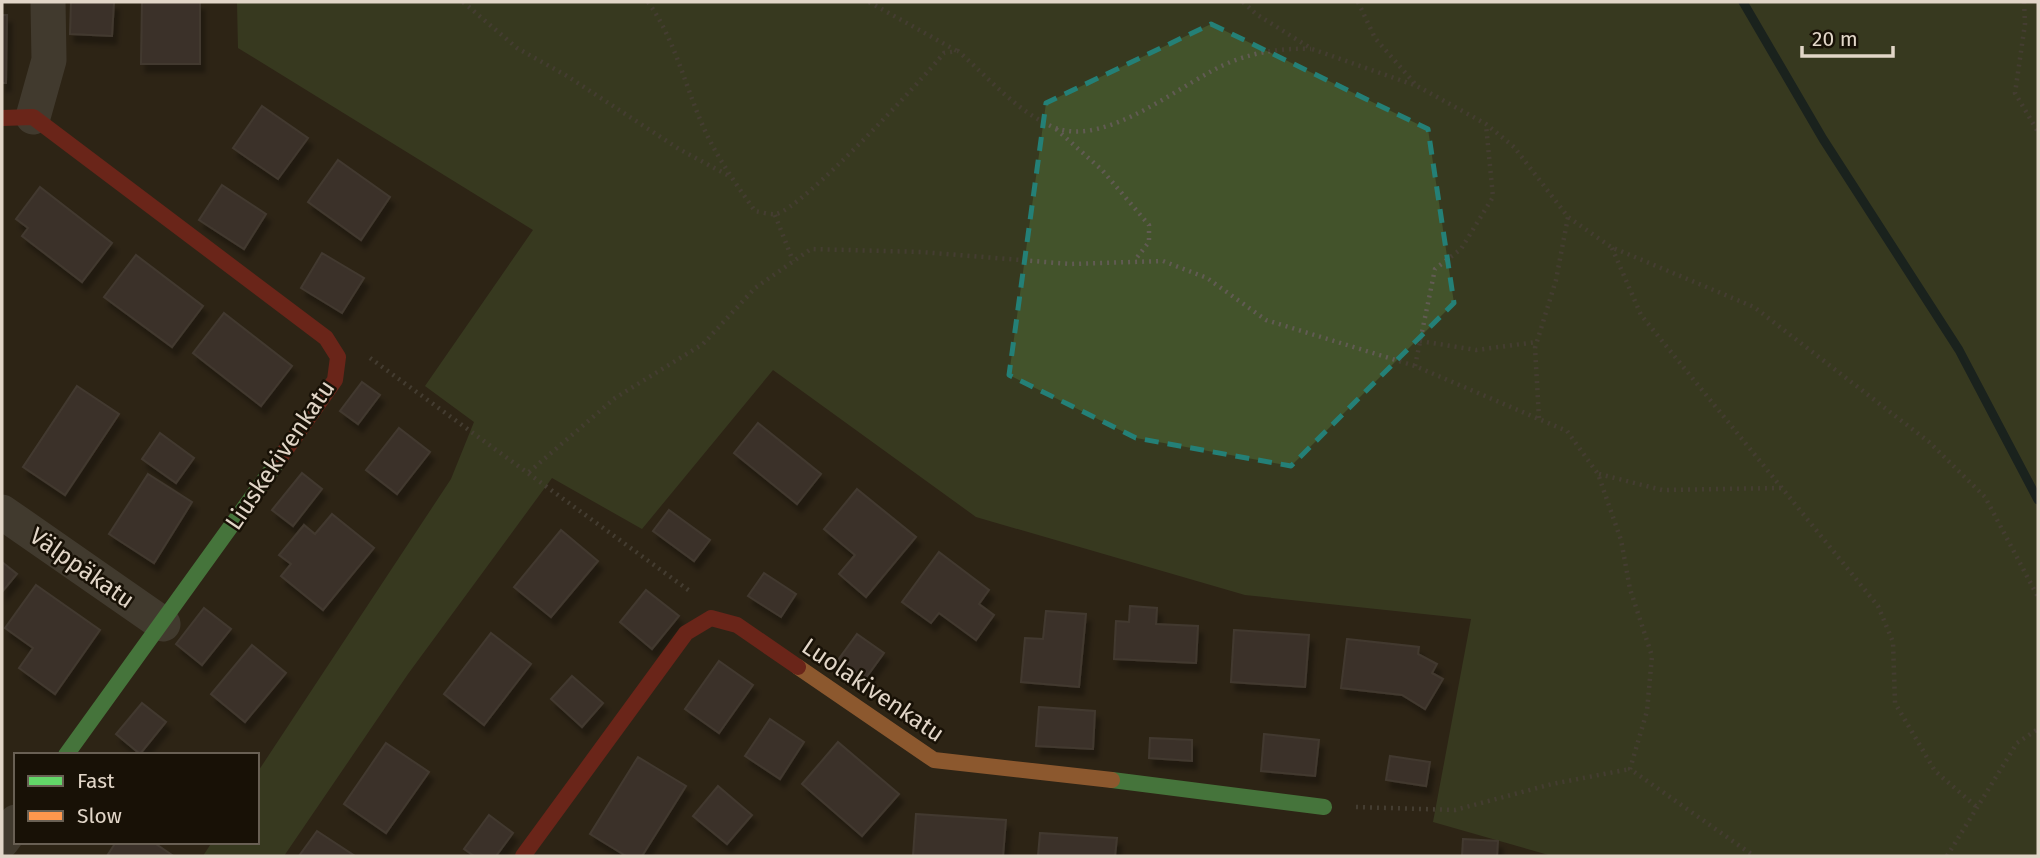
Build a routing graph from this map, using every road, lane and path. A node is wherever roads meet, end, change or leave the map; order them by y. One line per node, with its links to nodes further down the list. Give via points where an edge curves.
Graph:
1 (48, 2): 11 (street, via 49,60)
2 (463, 2): 15 (path, via 517,48)
3 (648, 2): 15 (path, via 663,22 707,136)
4 (869, 2): 9 (path)
5 (1243, 2): 8 (path)
6 (1358, 2): 10 (path, via 1375,38)
7 (2024, 2): 14 (path, via 2015,93)
8 (1312, 49): 10 (path); 13 (path, via 1274,48 1231,61 1115,123 1084,130)
9 (958, 51): 13 (path, via 1014,104); 16 (path, via 944,53 854,148 790,207)
10 (1417, 86): 12 (path)
11 (17, 118): 23 (street, Liuskekivenkatu, via 326,338)
12 (1486, 124): 17 (path, via 1514,147); 21 (path, via 1493,197 1461,249 1434,269)
13 (1056, 128): 19 (path, via 1102,170 1149,225 1149,242)
14 (2038, 132)
15 (731, 177): 16 (path, via 755,211)
16 (775, 215): 20 (path)
17 (1568, 216): 18 (path); 22 (path, via 1556,281)
18 (1611, 247): 28 (path, via 1641,315); 30 (path, via 1754,307 1929,442 1985,497)
19 (1135, 260): 20 (path, via 1070,264 811,249); 24 (path, via 1163,261 1207,278 1266,320)
20 (793, 261): 26 (path, via 755,288 703,344 615,398)
21 (1420, 341): 22 (path, via 1476,350); 24 (path)
22 (1537, 342): 25 (path)
23 (338, 358): 26 (path, via 373,358); 32 (street, Liuskekivenkatu, via 335,380)
24 (1415, 366): 25 (path)
25 (1539, 418): 27 (path, via 1567,431)
26 (529, 472): 31 (path, via 697,597)
27 (1598, 474): 28 (path, via 1662,490); 35 (path, via 1653,656 1647,711)
28 (1781, 488): 37 (path, via 1878,606 1893,642 1895,703 1935,771)
29 (2, 512): 32 (street, Välppäkatu)
30 (2038, 597)
31 (711, 618): 36 (street, Luolakivenkatu, via 737,625 934,760); 40 (street, via 686,633)
32 (163, 624): 34 (street, Liuskekivenkatu)
33 (2038, 729): 37 (path, via 2017,743)
34 (67, 753)
35 (1630, 769): 36 (path, via 1455,810); 41 (path)
36 (1324, 807)
37 (1979, 808): 42 (path)
38 (14, 825): 39 (street)
39 (2, 841)
40 (523, 856)
41 (1754, 856)
42 (1947, 856)

